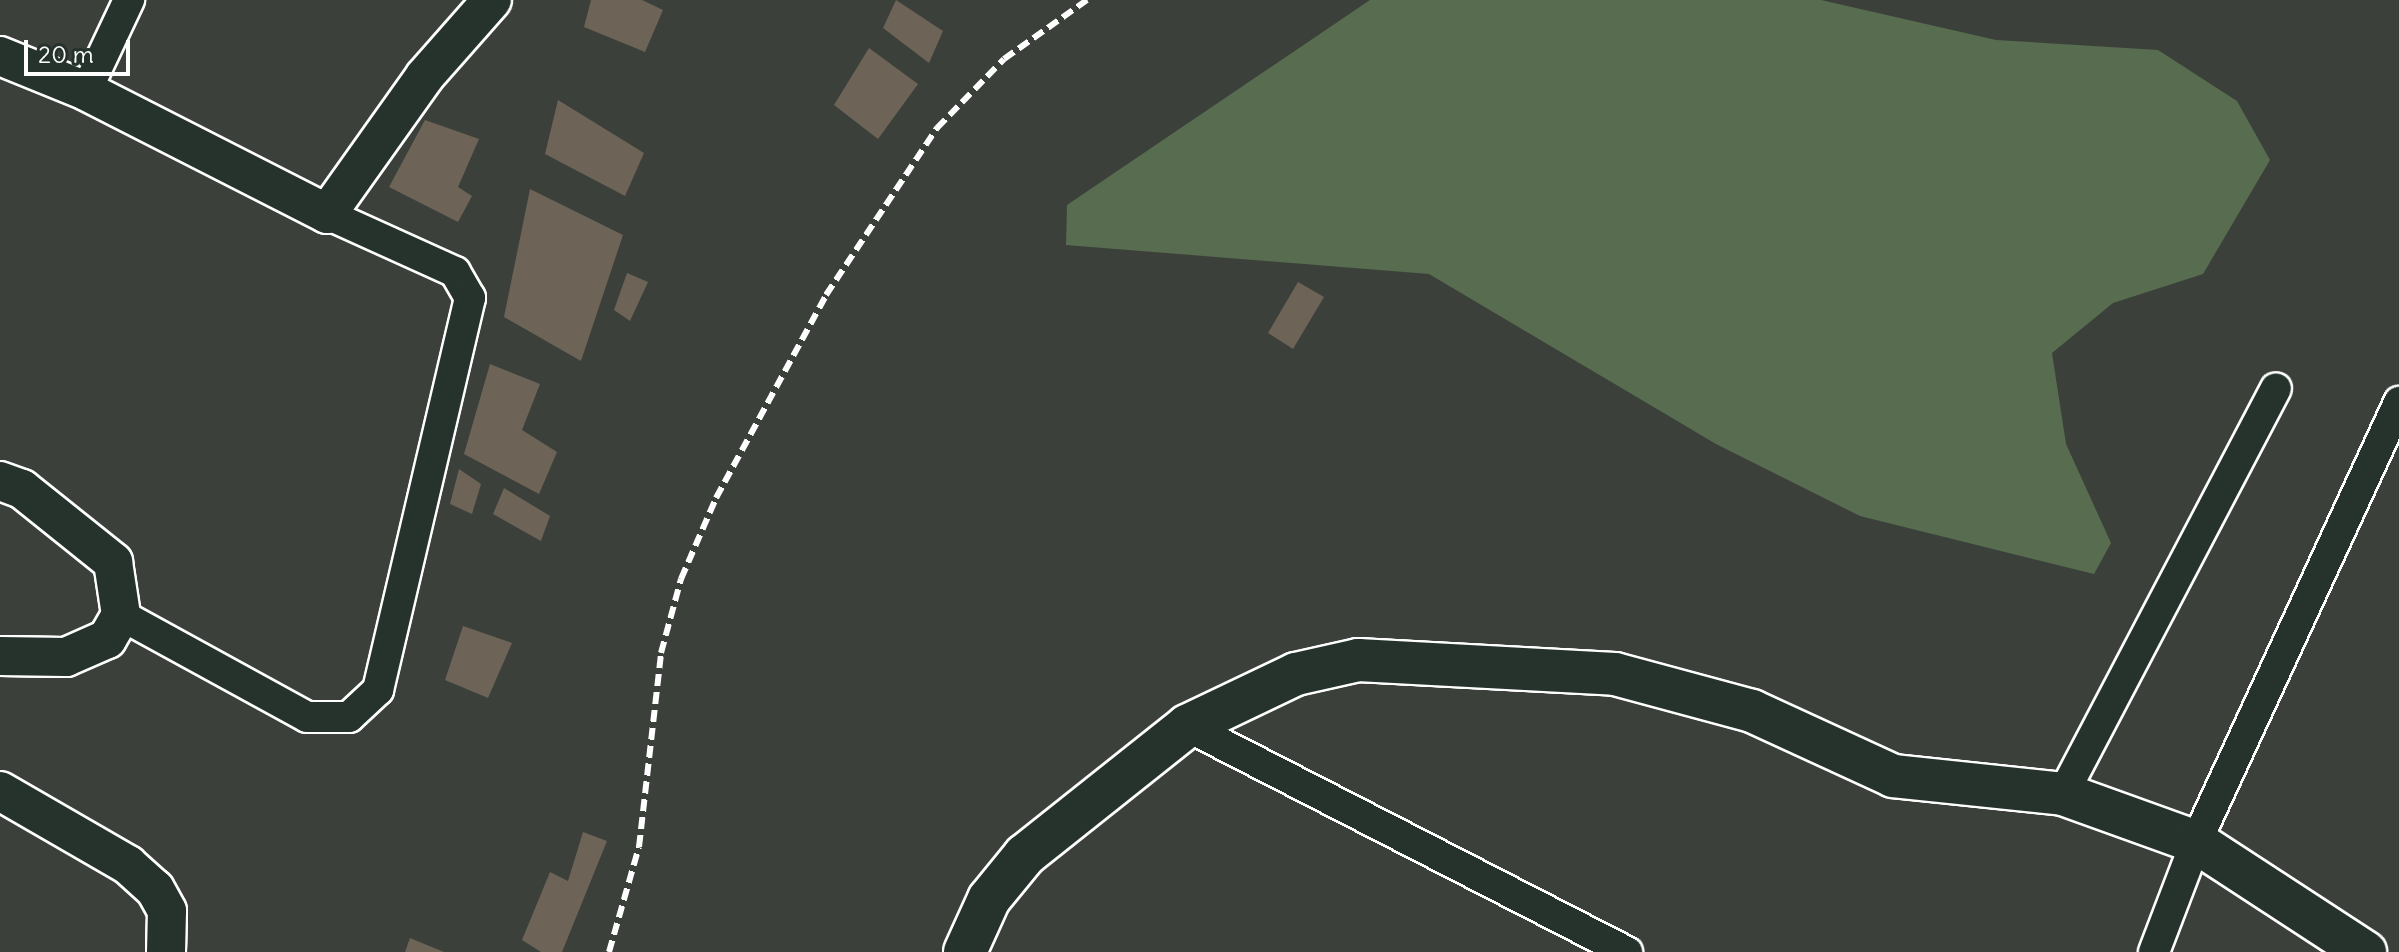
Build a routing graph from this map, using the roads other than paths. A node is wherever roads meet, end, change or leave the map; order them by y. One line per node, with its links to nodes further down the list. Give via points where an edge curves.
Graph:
1 (129, 0): 4 (street)
2 (492, 0): 5 (street, via 425,76)
3 (0, 56): 4 (street)
4 (86, 91): 5 (street)
5 (327, 214): 9 (street, via 455,272 470,298 378,690 349,717 307,717)
6 (2276, 388): 13 (street)
7 (2399, 402): 14 (street)
8 (0, 481): 9 (street, via 22,489 113,562)
9 (121, 615): 10 (street, via 107,639 66,657)
10 (0, 656)
11 (1187, 726): 13 (main road, via 1296,674 1358,660 1615,674 1752,711 1893,776); 16 (main road, via 1025,855 989,899); 17 (street)
12 (0, 791): 15 (street, via 128,865 155,889 167,911)
13 (2063, 794): 14 (main road)
14 (2196, 842): 18 (street); 19 (main road)
15 (166, 952)
16 (965, 952)
17 (1627, 952)
18 (2154, 952)
19 (2365, 952)

